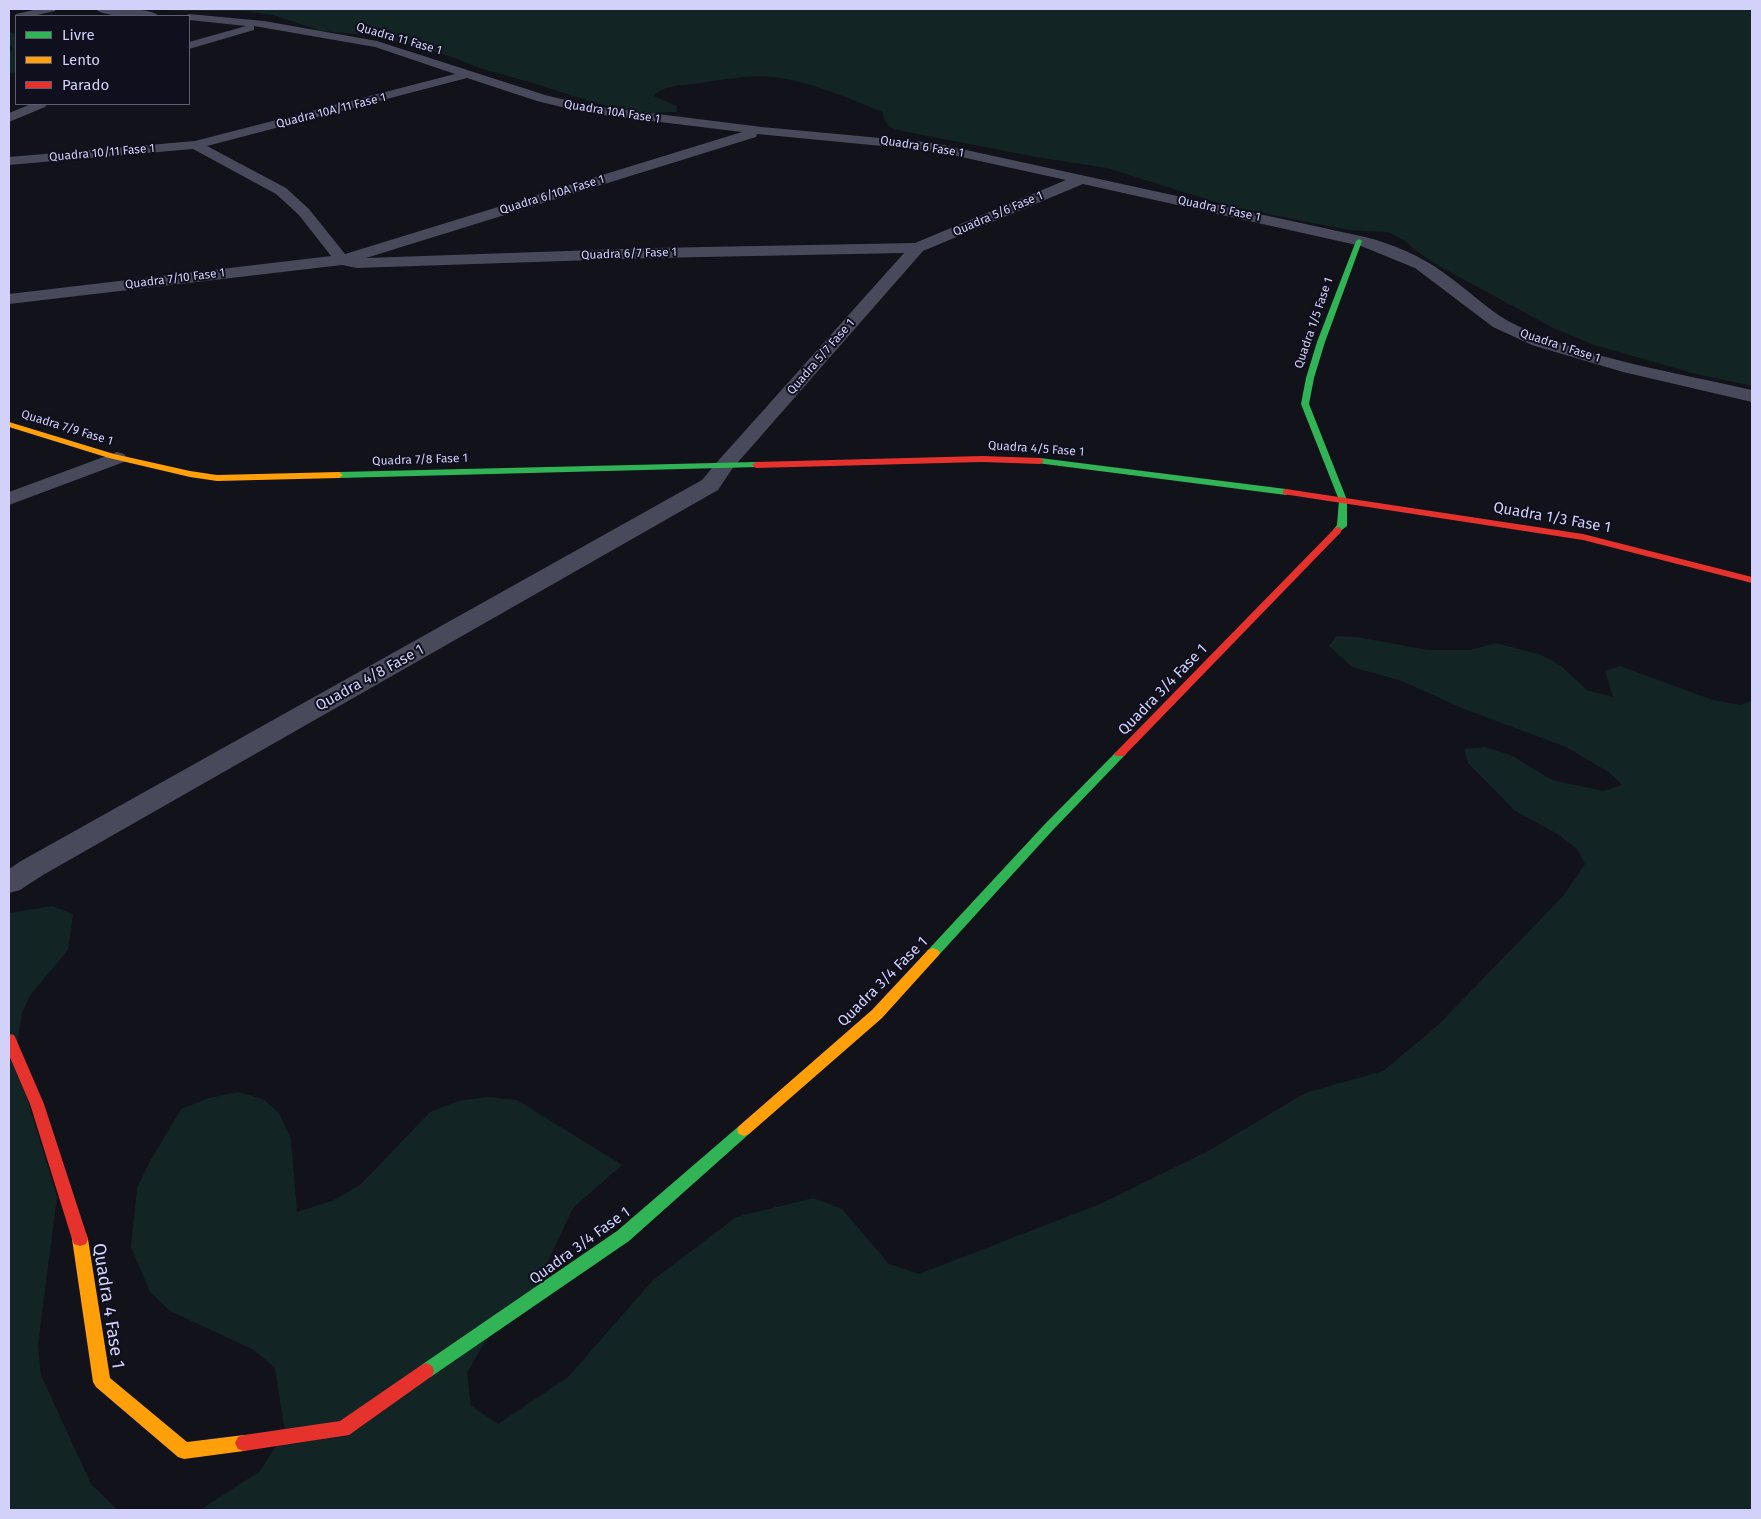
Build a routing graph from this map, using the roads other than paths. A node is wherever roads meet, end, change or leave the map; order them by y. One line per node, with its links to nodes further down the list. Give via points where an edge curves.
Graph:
1 (51, 9): 3 (street)
2 (100, 9): 4 (street)
3 (26, 15)
4 (146, 15)
5 (190, 18): 6 (street, Quadra 11 Fase 1)
6 (264, 24): 7 (street); 8 (street, Quadra 11 Fase 1, via 377,44)
7 (190, 46)
8 (467, 74): 11 (street, Quadra 10A Fase 1, via 586,110); 12 (street, Quadra 10A/11 Fase 1)
9 (39, 105): 10 (street)
10 (9, 118)
11 (762, 131): 14 (street, Quadra 6 Fase 1, via 934,147); 17 (street, Quadra 6/10A Fase 1)
12 (195, 145): 13 (street, Quadra 10/11 Fase 1); 17 (street, via 281,191 304,212)
13 (9, 161)
14 (1080, 180): 15 (street, Quadra 5 Fase 1); 16 (street, Quadra 5/6 Fase 1)
15 (1359, 241): 19 (street, Quadra 1 Fase 1, via 1388,250 1428,269 1486,314 1535,340 1619,365); 24 (street, Quadra 1/5 Fase 1, via 1321,342 1305,404)
16 (917, 248): 17 (street, Quadra 6/7 Fase 1, via 357,263); 22 (street, Quadra 5/7 Fase 1)
17 (342, 260): 18 (street, Quadra 7/10 Fase 1)
18 (9, 299)
19 (1752, 396)
20 (9, 424): 21 (street, Quadra 7/9 Fase 1)
21 (117, 458): 22 (street, Quadra 7/8 Fase 1, via 190,475 225,478); 23 (street)
22 (725, 465): 24 (street, Quadra 4/5 Fase 1, via 1024,460); 26 (street, Quadra 4/8 Fase 1, via 710,485)
23 (9, 499)
24 (1344, 500): 25 (street, Quadra 1/3 Fase 1, via 1583,537); 28 (street, Quadra 3/4 Fase 1, via 1342,526 1048,828 877,1014 623,1236)
25 (1752, 580)
26 (9, 883)
27 (9, 1039): 28 (street, Quadra 4 Fase 1, via 37,1104 80,1237 102,1382 184,1451)
28 (343, 1428)

